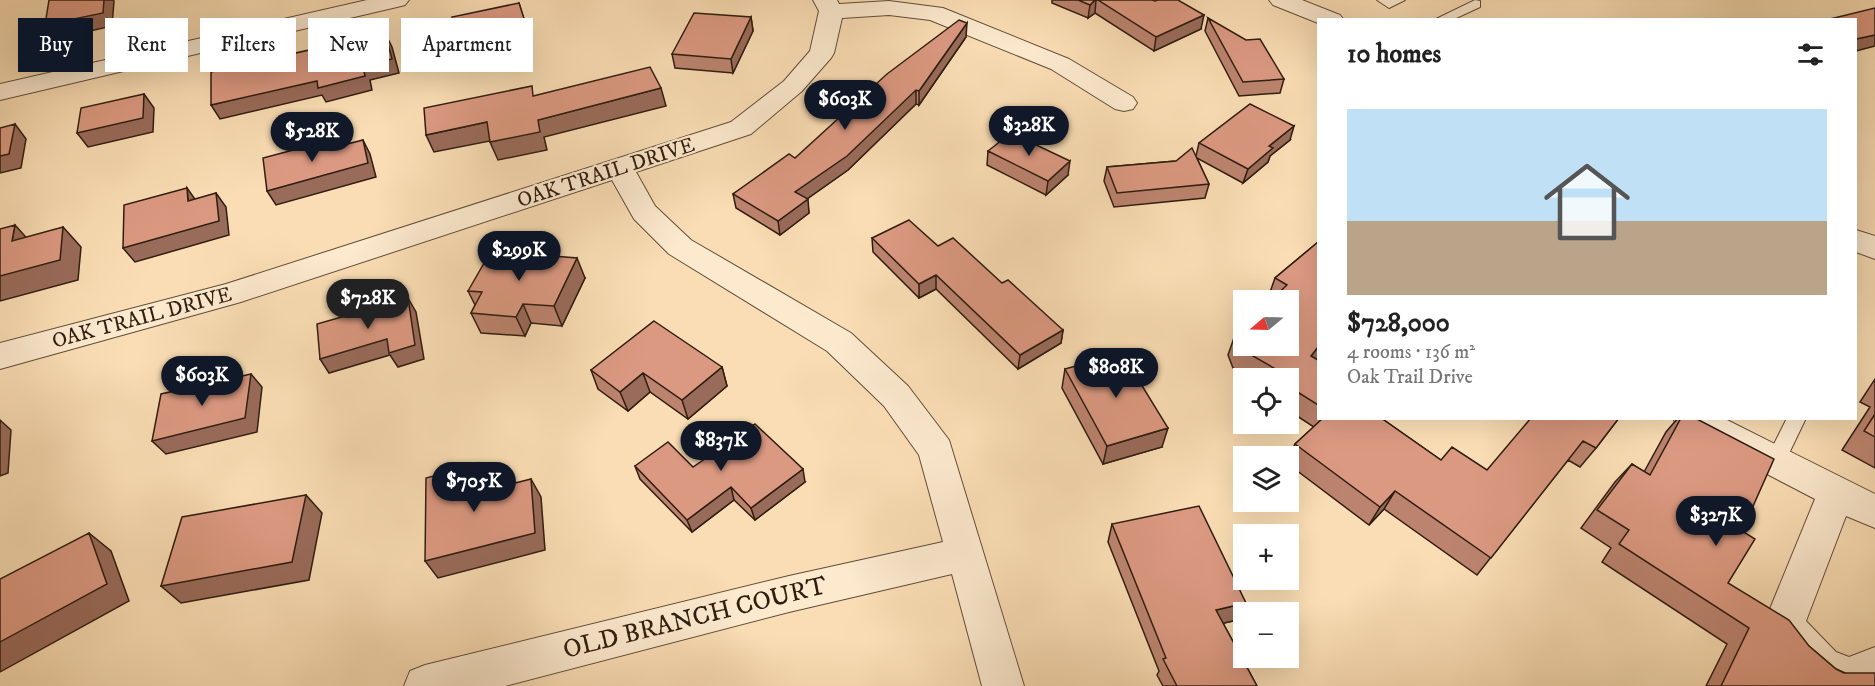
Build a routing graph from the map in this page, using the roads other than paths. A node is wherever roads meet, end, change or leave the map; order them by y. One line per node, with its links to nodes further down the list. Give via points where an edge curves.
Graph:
1 (397, 0): 9 (street)
2 (1281, 0): 7 (street)
3 (1383, 0): 4 (lane, via 1389,4)
4 (1399, 0)
5 (1467, 0): 8 (lane, via 1474,4)
6 (828, 6): 10 (street, via 935,13 1059,64); 11 (street, OAK TRAIL DRIVE, via 822,53 793,86 741,128)
7 (1327, 18)
8 (1444, 18)
9 (0, 92)
10 (1124, 104)
11 (620, 169): 14 (street, OAK TRAIL DRIVE, via 230,294); 20 (street, via 644,212 680,247 839,342 896,396 936,450)
12 (1857, 240): 13 (street)
13 (1875, 248)
14 (0, 356)
15 (1694, 420): 17 (street)
16 (1796, 420): 17 (lane)
17 (1775, 462): 18 (street)
18 (1836, 494): 19 (street); 21 (street, via 1783,626 1821,666 1848,678)
19 (1875, 513)
20 (965, 554): 22 (street, OLD BRANCH COURT); 23 (street)
21 (1875, 667)
22 (425, 686)
23 (1003, 686)

